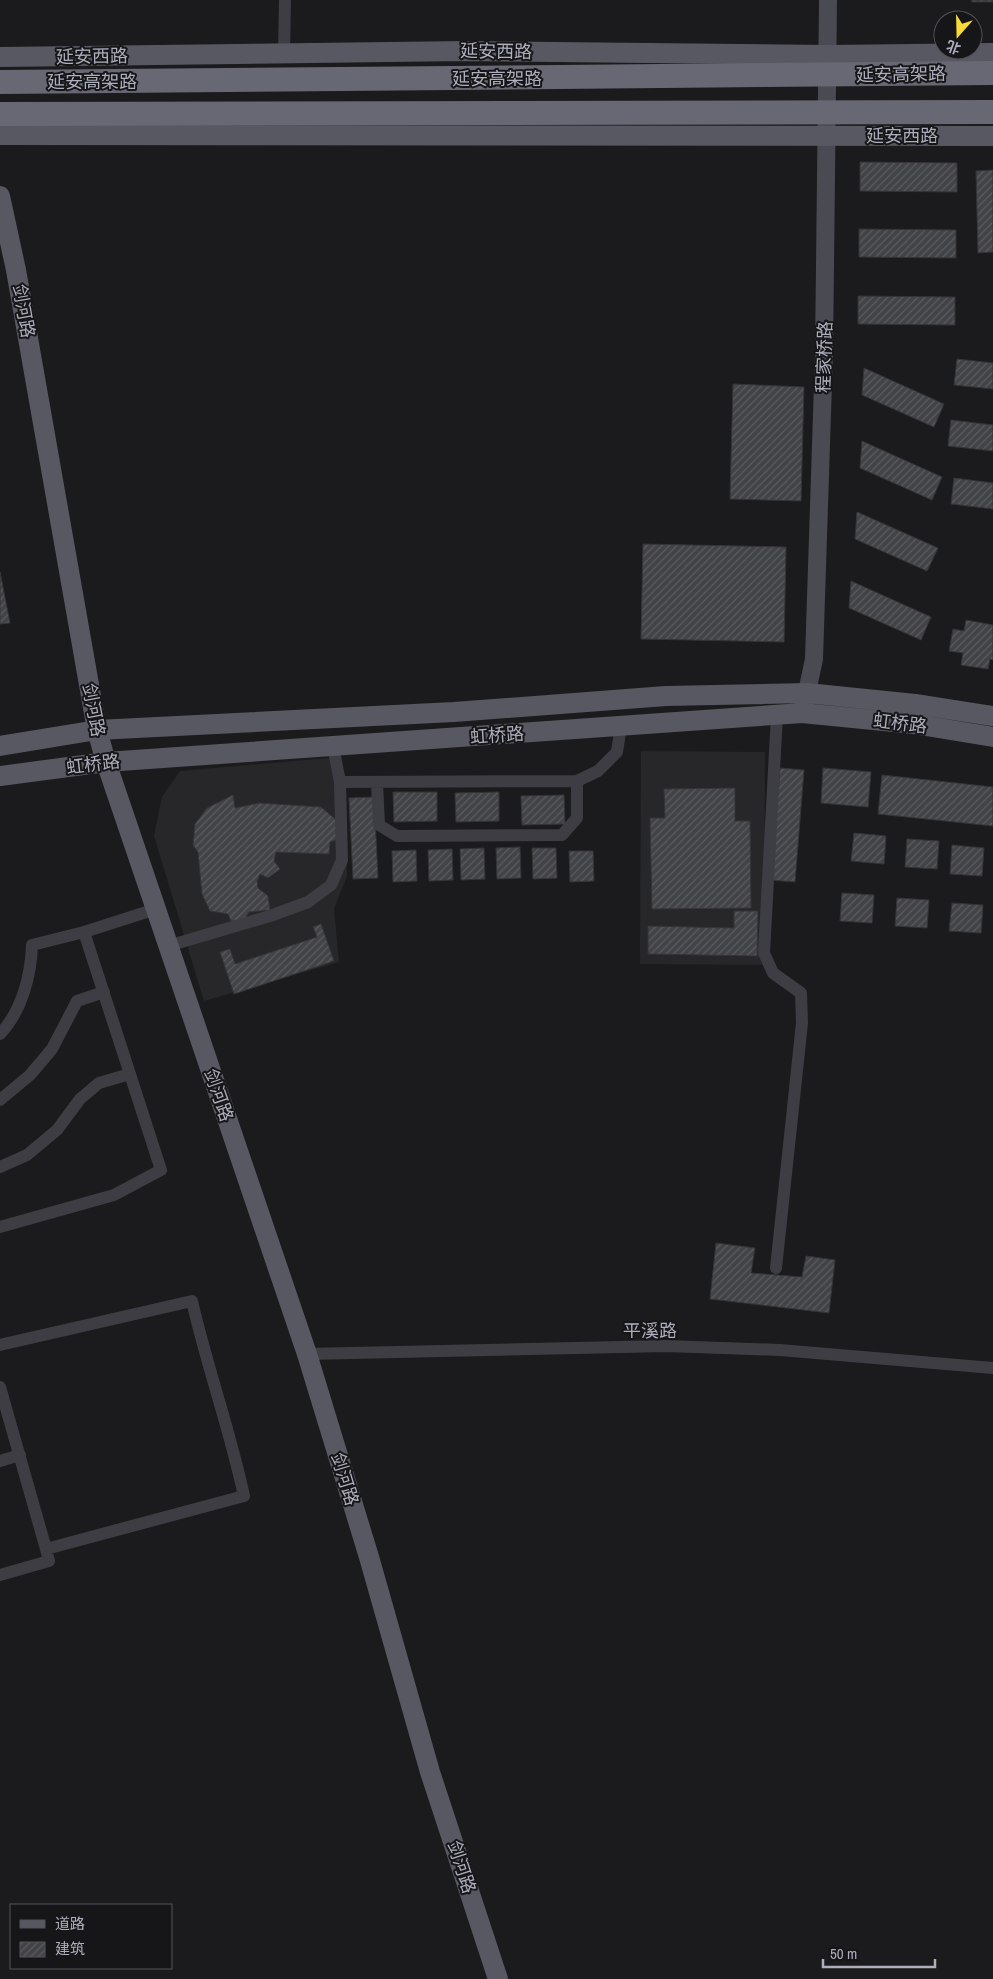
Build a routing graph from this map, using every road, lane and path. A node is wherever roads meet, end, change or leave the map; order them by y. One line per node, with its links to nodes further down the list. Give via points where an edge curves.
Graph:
1 (285, 0): 3 (street)
2 (828, 0): 5 (street, 程家桥路)
3 (284, 53): 5 (main road, 延安西路, via 466,51); 6 (main road, 延安西路)
4 (993, 54): 5 (main road, 延安西路)
5 (829, 55): 12 (street, 程家桥路)
6 (0, 57)
7 (993, 73): 8 (highway, 延安高架路)
8 (0, 82)
9 (993, 112): 10 (highway, 延安高架路)
10 (0, 114)
11 (0, 135): 12 (main road, 延安西路)
12 (828, 135): 13 (main road, 延安西路); 15 (street, 程家桥路, via 814,650)
13 (993, 136)
14 (0, 196): 20 (main road, 剑河路, via 16,270)
15 (807, 693): 16 (street, 程家桥路); 18 (main road, 虹桥路); 20 (main road, 虹桥路, via 666,696 454,712)
16 (802, 713): 17 (main road, 虹桥路); 21 (main road, 虹桥路, via 914,724)
17 (777, 715): 19 (main road, 虹桥路); 38 (street, via 764,953 773,973 801,993 802,1024)
18 (993, 716)
19 (621, 726): 23 (main road, 虹桥路); 26 (street, via 617,752 598,771)
20 (97, 730): 22 (main road, 虹桥路); 24 (main road, 剑河路)
21 (993, 737)
22 (0, 746)
23 (333, 746): 24 (main road, 虹桥路); 27 (street)
24 (106, 762): 25 (main road, 虹桥路); 29 (main road, 剑河路)
25 (0, 776)
26 (577, 781): 28 (street); 28 (street, via 576,818 562,835 397,836 379,825)
27 (340, 782): 28 (street); 31 (street, via 342,860 331,885 308,902)
28 (377, 783)
29 (156, 909): 30 (street); 31 (main road, 剑河路)
30 (84, 932): 32 (street); 33 (street, via 32,944 31,968 21,1000)
31 (168, 946): 40 (main road, 剑河路)
32 (104, 992): 34 (street); 35 (street, via 77,1001 52,1049 30,1075)
33 (0, 1034)
34 (130, 1074): 36 (street, via 100,1083 80,1099 50,1136 27,1155); 37 (street, via 161,1170 114,1195)
35 (0, 1100)
36 (0, 1167)
37 (0, 1227)
38 (776, 1268)
39 (0, 1346): 45 (street, via 192,1301 233,1446 244,1496)
40 (306, 1354): 41 (street, 平溪路, via 666,1346 780,1350); 47 (main road, 剑河路, via 372,1567 430,1772)
41 (993, 1368)
42 (0, 1387): 43 (street)
43 (20, 1455): 44 (street); 45 (street)
44 (0, 1461)
45 (46, 1549): 46 (street, via 49,1561)
46 (0, 1575)
47 (498, 1979)

